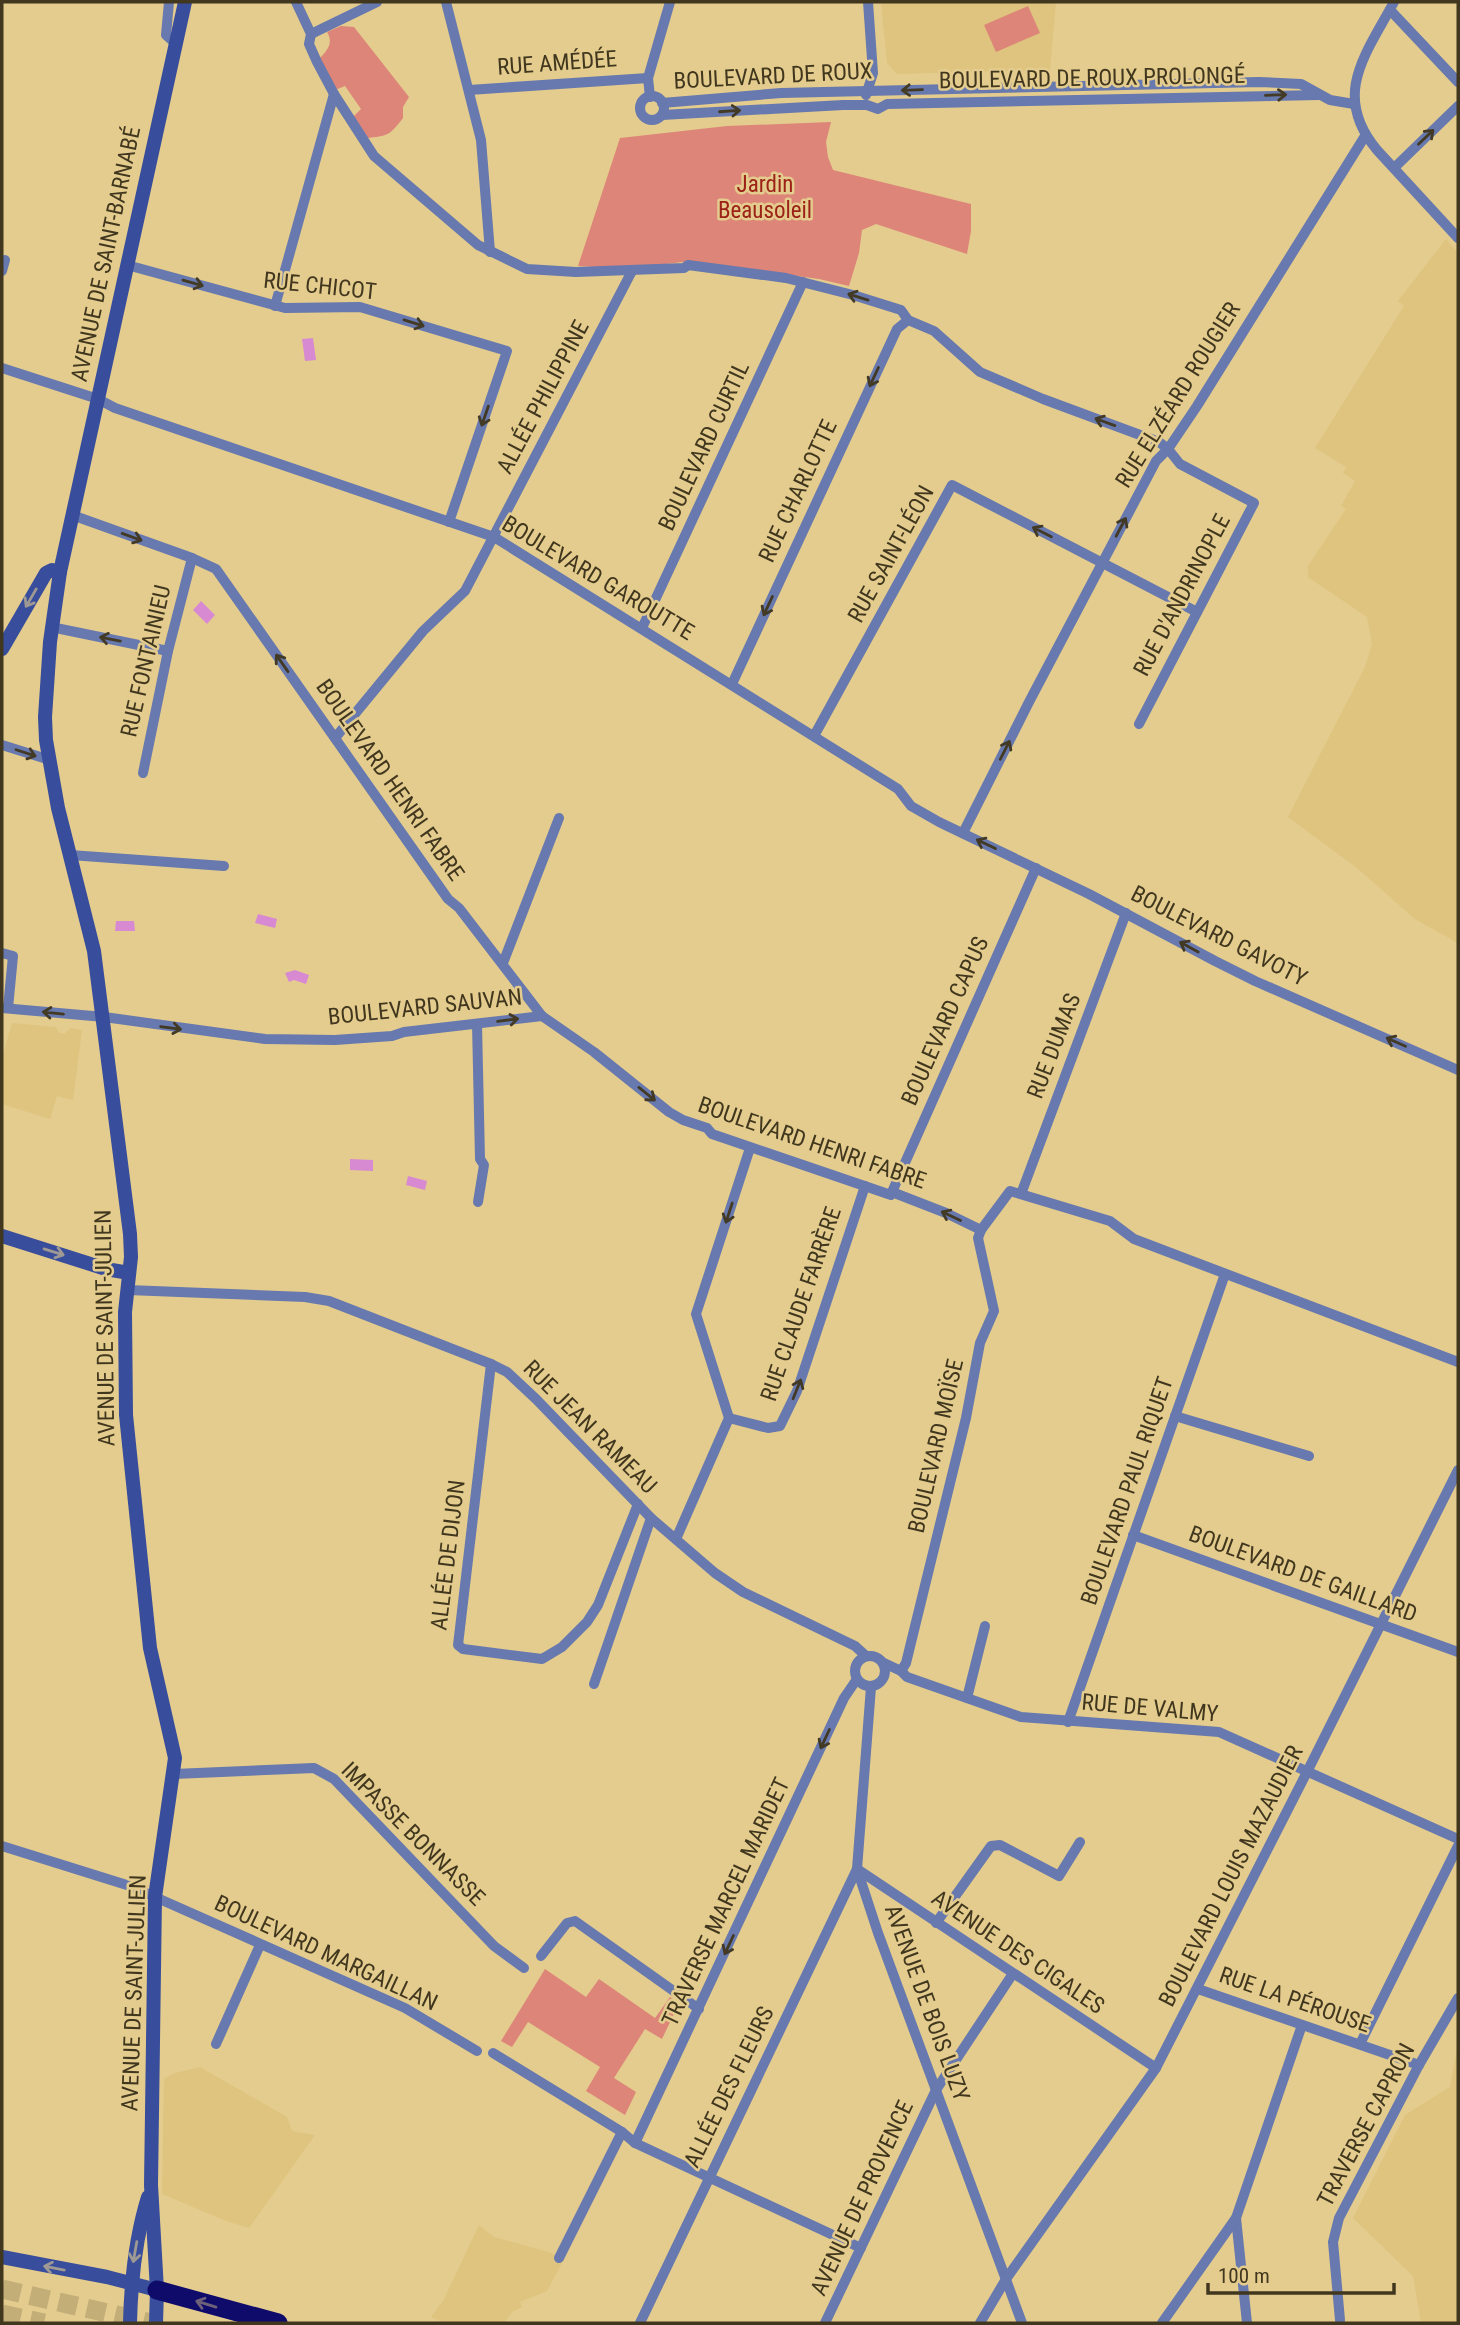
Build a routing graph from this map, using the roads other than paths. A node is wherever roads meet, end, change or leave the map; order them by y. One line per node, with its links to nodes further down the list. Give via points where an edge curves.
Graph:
1 (169, 2): 10 (street, via 166,35)
2 (185, 2): 10 (main road, AVENUE DE SAINT-BARNABÉ)
3 (296, 2): 9 (street)
4 (377, 2): 9 (street)
5 (446, 2): 14 (street)
6 (670, 2): 12 (street)
7 (868, 2): 11 (street, BOULEVARD DE ROUX)
8 (1392, 6): 13 (street); 21 (street, via 1360,65)
9 (310, 34): 17 (street, via 309,44)
10 (175, 43): 29 (main road, AVENUE DE SAINT-BARNABÉ)
11 (873, 73): 15 (street, BOULEVARD DE ROUX); 16 (street, BOULEVARD DE ROUX)
12 (648, 78): 14 (street, RUE AMÉDÉE); 19 (street, BOULEVARD DE ROUX)
13 (1458, 82)
14 (469, 90): 28 (street, via 481,140)
15 (866, 90): 16 (street, BOULEVARD DE ROUX); 22 (street, BOULEVARD DE ROUX); 24 (street, BOULEVARD DE ROUX, via 781,93)
16 (886, 91): 18 (street, BOULEVARD DE ROUX PROLONGÉ, one-way to 16, via 1301,84 1259,82); 20 (street, BOULEVARD DE ROUX)
17 (334, 94): 28 (street, via 374,156); 32 (street)
18 (1320, 95): 20 (street, BOULEVARD DE ROUX PROLONGÉ, one-way to 18); 21 (street, BOULEVARD DE ROUX PROLONGÉ)
19 (650, 97): 24 (street, BOULEVARD DE ROUX, via 657,98); 24 (street, BOULEVARD DE ROUX, via 642,101 642,115 654,120)
20 (887, 104): 22 (street, BOULEVARD DE ROUX PROLONGÉ, via 878,109)
21 (1354, 104): 25 (street)
22 (867, 105): 24 (street, BOULEVARD DE ROUX, one-way to 22)
23 (1458, 106): 26 (street, one-way to 23)
24 (662, 109)
25 (1365, 136): 26 (street); 36 (street, RUE ELZÉARD ROUGIER)
26 (1394, 168): 27 (street)
27 (1458, 238)
28 (490, 252): 30 (street, via 527,269)
29 (127, 265): 32 (street, RUE CHICOT, one-way to 32); 35 (main road, AVENUE DE SAINT-BARNABÉ)
30 (632, 271): 31 (street, via 688,265); 39 (street, ALLÉE PHILIPPINE)
31 (803, 282): 33 (street, one-way to 31, via 901,310); 45 (street, BOULEVARD CURTIL)
32 (275, 306): 38 (street, RUE CHICOT, one-way to 38, via 360,307 508,351)
33 (908, 320): 36 (street, one-way to 33, via 980,372 934,331); 48 (street, RUE CHARLOTTE, one-way to 48, via 897,328)
34 (2, 368): 35 (street, BOULEVARD GAROUTTE)
35 (98, 399): 37 (main road, AVENUE DE SAINT-BARNABÉ); 38 (street, BOULEVARD GAROUTTE)
36 (1168, 449): 41 (street, RUE ELZÉARD ROUGIER, one-way to 36, via 1156,461); 43 (street, RUE D'ANDRINOPLE, via 1180,464 1254,503)
37 (72, 515): 40 (street, BOULEVARD HENRI FABRE, one-way to 40); 42 (main road, AVENUE DE SAINT-JULIEN)
38 (449, 522): 39 (street, BOULEVARD GAROUTTE)
39 (494, 537): 45 (street, BOULEVARD GAROUTTE); 51 (street, ALLÉE PHILIPPINE, via 465,591 423,631)
40 (192, 558): 47 (street, RUE FONTAINIEU); 51 (street, BOULEVARD HENRI FABRE, one-way to 40, via 216,569)
41 (1102, 564): 43 (street, RUE SAINT-LÉON); 50 (street, RUE SAINT-LÉON, one-way to 50, via 952,485); 56 (street, RUE ELZÉARD ROUGIER, one-way to 41)
42 (60, 572): 44 (main road, AVENUE DE SAINT-JULIEN); 46 (main road, one-way to 46, via 46,573)
43 (1197, 612): 49 (street, RUE D'ANDRINOPLE)
44 (51, 627): 47 (street, one-way to 44); 53 (main road, AVENUE DE SAINT-JULIEN, via 45,717)
45 (642, 628): 48 (street, BOULEVARD GAROUTTE)
46 (4, 640)
47 (168, 651): 54 (street, RUE FONTAINIEU)
48 (732, 684): 50 (street, BOULEVARD GAROUTTE)
49 (1139, 724)
50 (814, 736): 56 (street, BOULEVARD GAROUTTE, via 898,789 911,806)
51 (335, 738): 62 (street, BOULEVARD HENRI FABRE, via 448,899)
52 (2, 745): 53 (street, one-way to 53)
53 (50, 760): 57 (main road, AVENUE DE SAINT-JULIEN)
54 (143, 773)
55 (559, 818): 62 (street)
56 (963, 833): 59 (street, BOULEVARD GAVOTY, one-way to 56)
57 (70, 855): 58 (street); 65 (main road, AVENUE DE SAINT-JULIEN, via 94,951)
58 (224, 866)
59 (1036, 868): 60 (street, BOULEVARD GAVOTY); 70 (street, BOULEVARD CAPUS)
60 (1126, 913): 67 (street, BOULEVARD GAVOTY, one-way to 60, via 1255,981); 71 (street, RUE DUMAS)
61 (2, 953): 63 (street, via 13,956)
62 (503, 963): 64 (street, BOULEVARD HENRI FABRE)
63 (5, 1008): 65 (street, BOULEVARD SAUVAN, one-way to 63)
64 (542, 1016): 66 (street, BOULEVARD SAUVAN, one-way to 64); 68 (street, BOULEVARD HENRI FABRE, one-way to 68, via 669,1112)
65 (104, 1017): 66 (street, BOULEVARD SAUVAN, one-way to 66, via 276,1039 392,1036); 75 (main road, AVENUE DE SAINT-JULIEN, via 130,1234)
66 (477, 1024): 72 (street, via 480,1159 484,1165)
67 (1458, 1070)
68 (750, 1148): 69 (street, BOULEVARD HENRI FABRE); 81 (street, one-way to 81, via 696,1314)
69 (865, 1186): 70 (street, BOULEVARD HENRI FABRE); 81 (street, RUE CLAUDE FARRÈRE, one-way to 69, via 768,1428 780,1426 797,1391)
70 (892, 1192): 73 (street, BOULEVARD HENRI FABRE, one-way to 70)
71 (1021, 1194): 73 (street, via 1010,1191); 76 (street, via 1110,1221 1133,1239)
72 (478, 1202)
73 (981, 1230): 93 (street, BOULEVARD MOÏSE, via 978,1238 993,1311 980,1343 966,1418)
74 (2, 1236): 75 (main road, one-way to 75)
75 (129, 1273): 77 (main road, AVENUE DE SAINT-JULIEN)
76 (1225, 1274): 78 (street); 80 (street, BOULEVARD PAUL RIQUET)
77 (128, 1290): 79 (street, RUE JEAN RAMEAU, via 329,1301); 100 (main road, AVENUE DE SAINT-JULIEN, via 127,1428 150,1648 175,1758)
78 (1458, 1362)
79 (491, 1364): 84 (street, RUE JEAN RAMEAU, via 507,1372 536,1399); 84 (street, ALLÉE DE DIJON, via 458,1645 542,1659 562,1647 598,1605)
80 (1175, 1416): 82 (street); 86 (street, BOULEVARD PAUL RIQUET)
81 (729, 1418): 87 (street)
82 (1309, 1456)
83 (1458, 1470): 88 (street, BOULEVARD LOUIS MAZAUDIER)
84 (638, 1504): 85 (street, RUE JEAN RAMEAU)
85 (652, 1518): 87 (street, RUE JEAN RAMEAU); 95 (street)
86 (1133, 1535): 88 (street, BOULEVARD DE GAILLARD); 98 (street, BOULEVARD PAUL RIQUET)
87 (676, 1539): 91 (street, RUE JEAN RAMEAU, via 743,1592 820,1627)
88 (1381, 1624): 90 (street, BOULEVARD DE GAILLARD); 99 (street, BOULEVARD LOUIS MAZAUDIER)
89 (985, 1626): 97 (street)
90 (1458, 1652)
91 (866, 1656): 92 (street); 94 (street, via 856,1665)
92 (884, 1663): 93 (street); 96 (street, via 884,1679)
93 (901, 1671): 97 (street)
94 (857, 1679): 96 (street); 114 (street, TRAVERSE MARCEL MARIDET, one-way to 114, via 844,1698)
95 (594, 1684)
96 (871, 1687): 105 (street, AVENUE DE BOIS LUZY)
97 (967, 1698): 98 (street, via 1021,1717)
98 (1068, 1722): 99 (street, RUE DE VALMY, via 1219,1732)
99 (1308, 1770): 101 (street, RUE DE VALMY); 112 (street, BOULEVARD LOUIS MAZAUDIER)
100 (174, 1774): 106 (main road, AVENUE DE SAINT-JULIEN); 110 (street, IMPASSE BONNASSE, via 314,1768 334,1779 494,1946)
101 (1458, 1839)
102 (1080, 1842): 107 (street, via 1059,1876 1000,1845 991,1846)
103 (2, 1846): 106 (street, BOULEVARD MARGAILLAN)
104 (1458, 1846): 117 (street)
105 (857, 1870): 107 (street, AVENUE DES CIGALES); 122 (street, AVENUE DE BOIS LUZY); 125 (street, ALLÉE DES FLEURS)
106 (155, 1897): 108 (street, BOULEVARD MARGAILLAN); 126 (main road, AVENUE DE SAINT-JULIEN)
107 (939, 1919): 111 (street, AVENUE DES CIGALES)
108 (260, 1945): 116 (street); 118 (street, BOULEVARD MARGAILLAN, via 405,2008)
109 (541, 1956): 114 (street, via 567,1923 575,1921)
110 (524, 1968)
111 (1012, 1975): 121 (street, AVENUE DES CIGALES); 122 (street, AVENUE DE PROVENCE)
112 (1198, 1989): 115 (street, RUE LA PÉROUSE); 121 (street, BOULEVARD LOUIS MAZAUDIER)
113 (1458, 1998): 120 (street, TRAVERSE CAPRON)
114 (699, 2009): 124 (street, TRAVERSE MARCEL MARIDET)
115 (1303, 2025): 117 (street, RUE LA PÉROUSE); 127 (street)
116 (216, 2044)
117 (1360, 2044): 120 (street, RUE LA PÉROUSE)
118 (477, 2050)
119 (493, 2053): 123 (street)
120 (1419, 2065): 134 (street, TRAVERSE CAPRON, via 1339,2218 1332,2242)
121 (1156, 2068): 131 (street, BOULEVARD LOUIS MAZAUDIER)
122 (936, 2090): 128 (street, AVENUE DE PROVENCE); 131 (street, AVENUE DE BOIS LUZY)
123 (622, 2132): 124 (street); 130 (street)
124 (635, 2143): 125 (street)
125 (709, 2176): 128 (street); 138 (street, ALLÉE DES FLEURS)
126 (151, 2185): 132 (main road, AVENUE DE SAINT-JULIEN, one-way to 132); 133 (main road, AVENUE DE SAINT-JULIEN)
127 (1236, 2218): 142 (street); 143 (street)
128 (861, 2248): 139 (street, AVENUE DE PROVENCE)
129 (2, 2257): 132 (main road, one-way to 129)
130 (559, 2258)
131 (1006, 2279): 140 (street, BOULEVARD LOUIS MAZAUDIER); 141 (street, AVENUE DE BOIS LUZY)
132 (131, 2283): 133 (main road); 135 (main road, AVENUE DE SAINT-JULIEN)
133 (157, 2290): 136 (main road, AVENUE DE SAINT-JULIEN); 137 (highway, one-way to 133)
134 (1340, 2320)
135 (130, 2323)
136 (156, 2323)
137 (278, 2323)
138 (640, 2323)
139 (825, 2323)
140 (979, 2323)
141 (1022, 2323)
142 (1162, 2323)
143 (1247, 2323)

